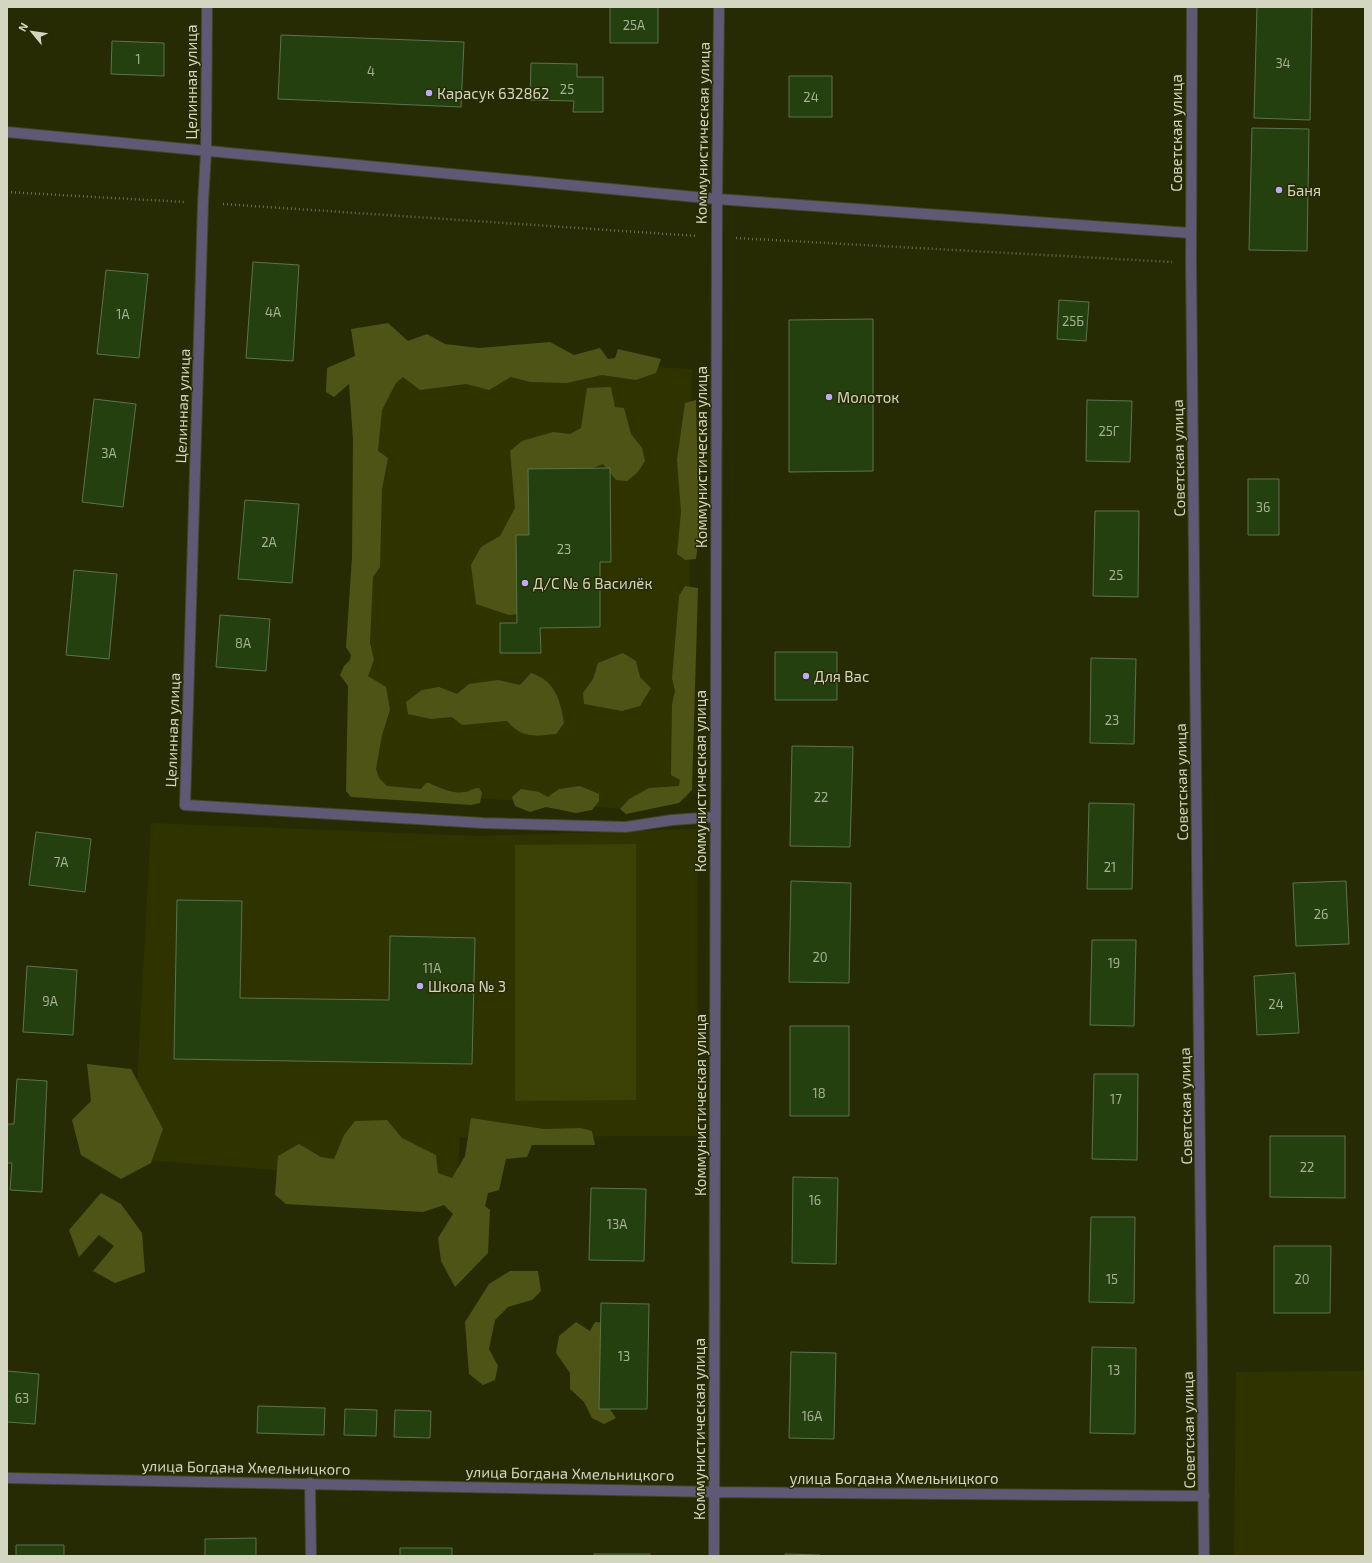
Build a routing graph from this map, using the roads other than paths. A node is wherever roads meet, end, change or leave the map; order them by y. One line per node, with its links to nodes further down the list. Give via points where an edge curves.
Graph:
1 (207, 7): 5 (street, Целинная улица)
2 (719, 7): 6 (street, Коммунистическая улица)
3 (1192, 7): 7 (street, Советская улица)
4 (7, 132): 5 (street)
5 (206, 152): 6 (street); 8 (street, Целинная улица, via 185,805 483,823 626,827)
6 (716, 199): 7 (street); 8 (street, Коммунистическая улица)
7 (1190, 233): 12 (street, Советская улица)
8 (715, 817): 11 (street, Коммунистическая улица)
9 (7, 1478): 10 (street, улица Богдана Хмельницкого)
10 (310, 1483): 11 (street, улица Богдана Хмельницкого); 13 (street)
11 (714, 1492): 12 (street, улица Богдана Хмельницкого); 14 (street, Коммунистическая улица)
12 (1204, 1496): 15 (street, Советская улица)
13 (311, 1556)
14 (714, 1556)
15 (1204, 1556)

